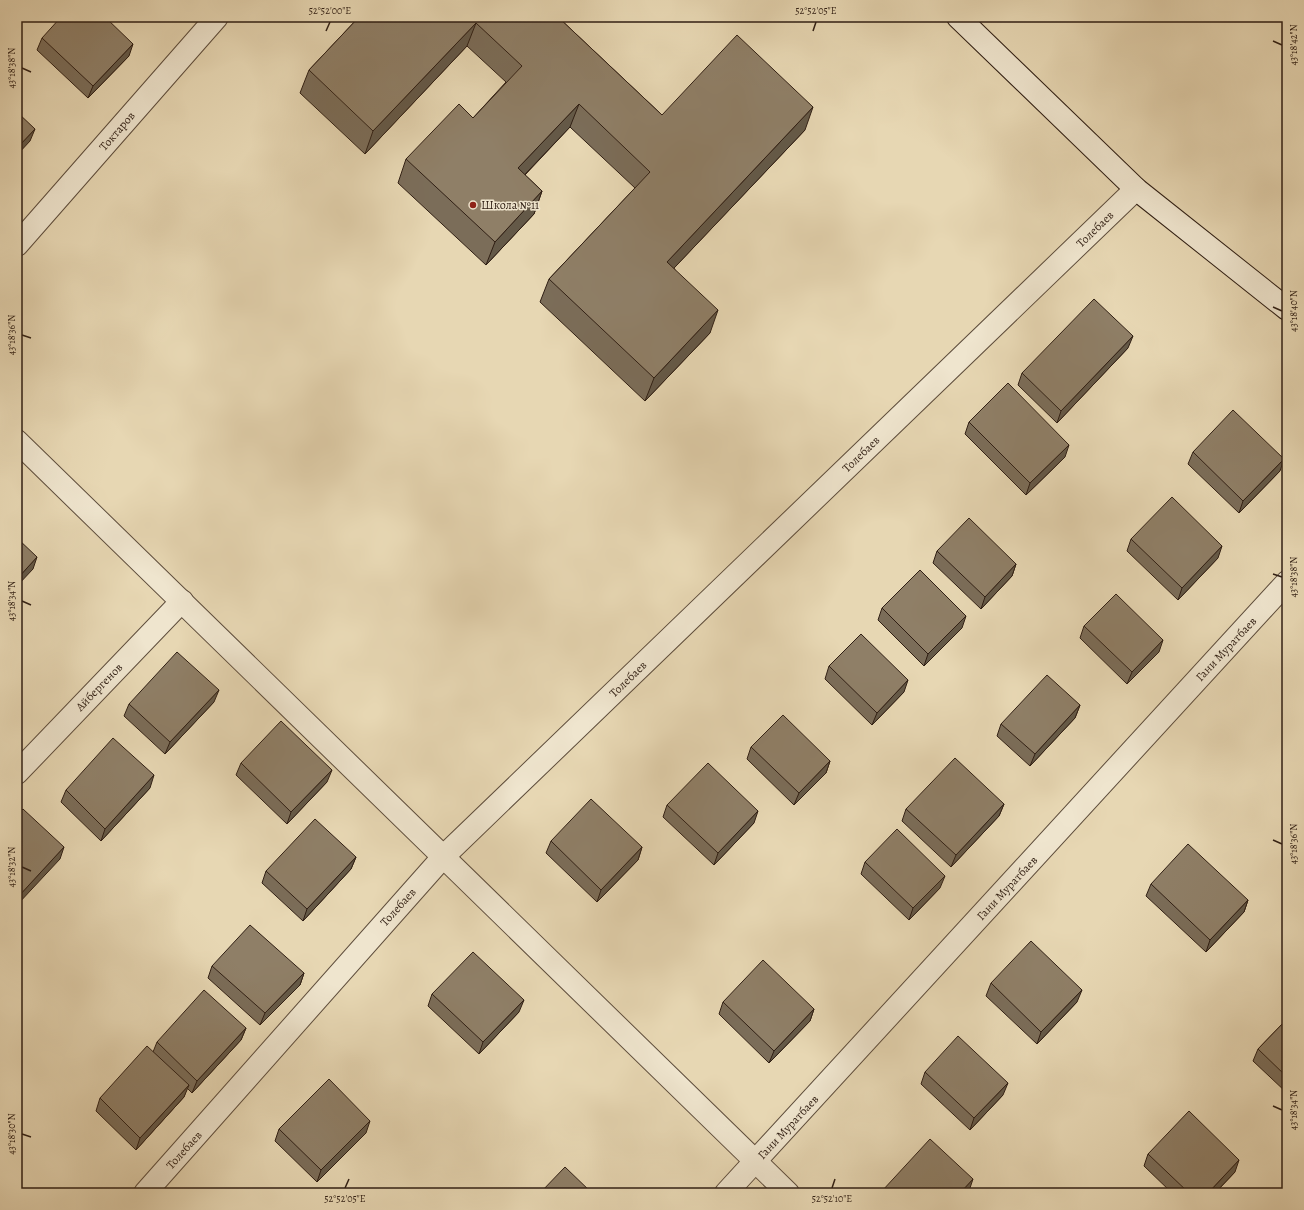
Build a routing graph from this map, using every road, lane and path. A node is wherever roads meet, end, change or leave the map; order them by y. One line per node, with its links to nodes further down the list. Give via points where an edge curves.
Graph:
1 (217, 17): 4 (street, Токтаров)
2 (958, 17): 3 (street)
3 (1136, 189): 5 (street); 10 (street, Толебаев)
4 (17, 245)
5 (1287, 309)
6 (17, 441): 8 (street)
7 (1287, 582): 11 (street, Гани Муратбаев)
8 (182, 601): 9 (street, Айбергенов); 10 (street)
9 (17, 773)
10 (443, 857): 11 (street); 12 (street, Толебаев)
11 (756, 1161): 13 (street, Гани Муратбаев); 14 (street)
12 (145, 1193)
13 (726, 1193)
14 (788, 1193)

